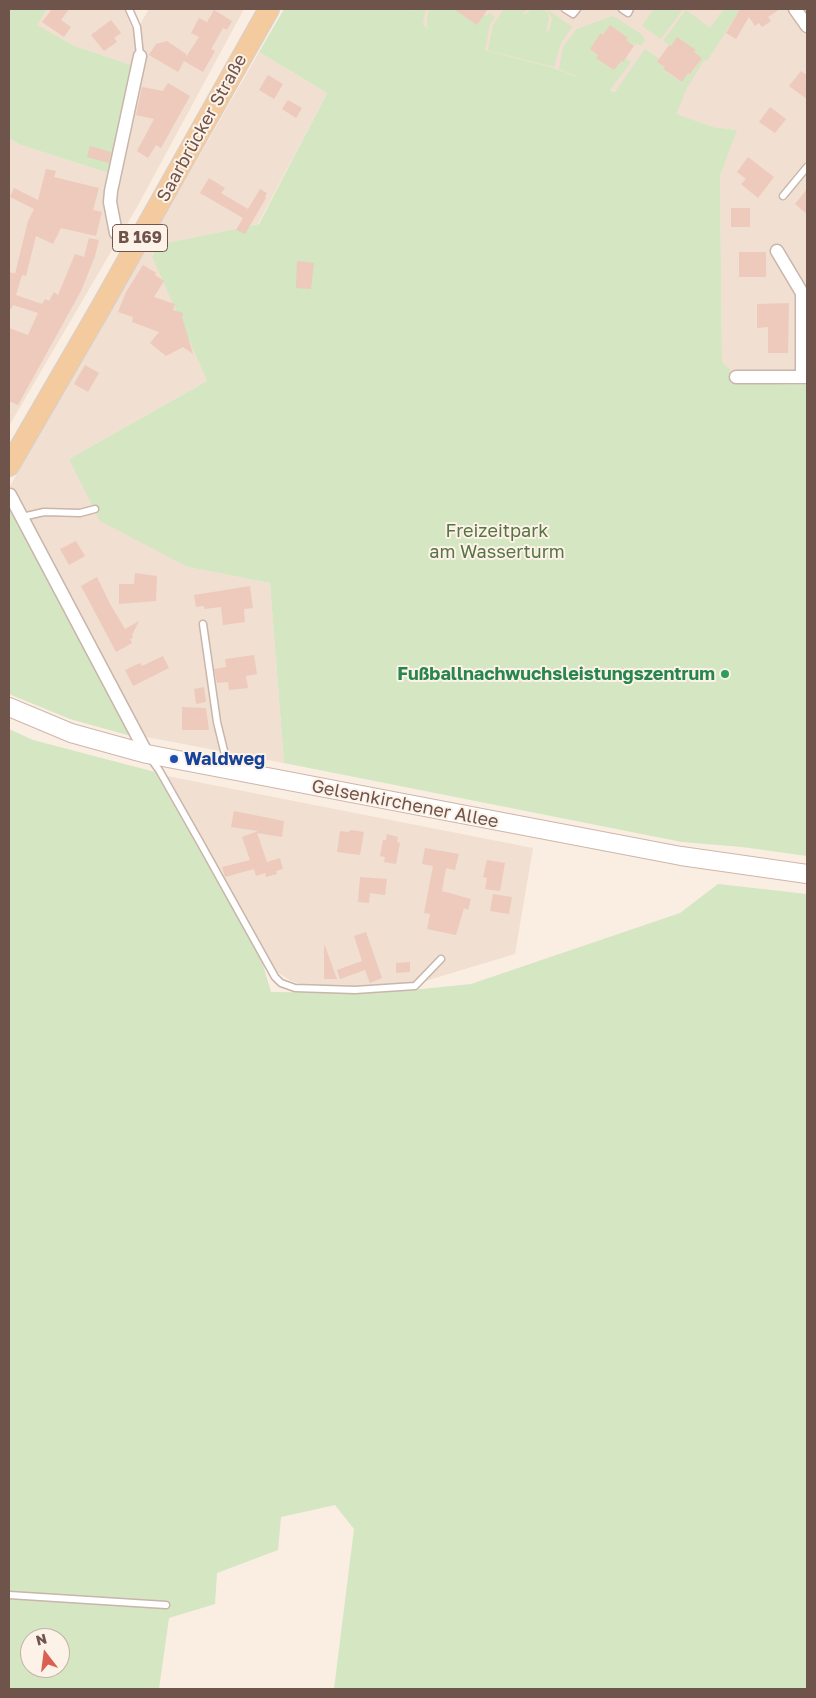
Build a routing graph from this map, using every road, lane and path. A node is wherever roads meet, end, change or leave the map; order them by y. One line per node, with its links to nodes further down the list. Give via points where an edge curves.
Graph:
1 (129, 9): 9 (lane, via 137,28)
2 (269, 9): 12 (main road, Saarbrücker Straße / B 169)
3 (565, 9): 4 (lane, via 573,14)
4 (577, 9)
5 (622, 9): 6 (lane, via 628,13)
6 (630, 9)
7 (794, 9): 8 (street)
8 (806, 23)
9 (140, 56): 12 (street, via 110,202 116,233)
10 (807, 168): 11 (lane)
11 (783, 196)
12 (135, 247): 16 (main road, Saarbrücker Straße / B 169)
13 (777, 251): 15 (street, via 802,293)
14 (736, 377): 15 (street)
15 (805, 377)
16 (9, 466)
17 (10, 495): 19 (street)
18 (95, 510): 19 (lane, via 44,512)
19 (22, 517): 22 (street)
20 (204, 624): 23 (lane, via 217,722)
21 (9, 707): 22 (main road, Gelsenkirchener Allee, via 71,733)
22 (147, 754): 23 (main road, Gelsenkirchener Allee); 25 (lane, via 164,778 281,983 295,988 355,990 415,986)
23 (228, 770): 24 (main road, Gelsenkirchener Allee, via 681,856)
24 (807, 874)
25 (440, 959)
26 (9, 1595): 27 (lane)
27 (166, 1605)

